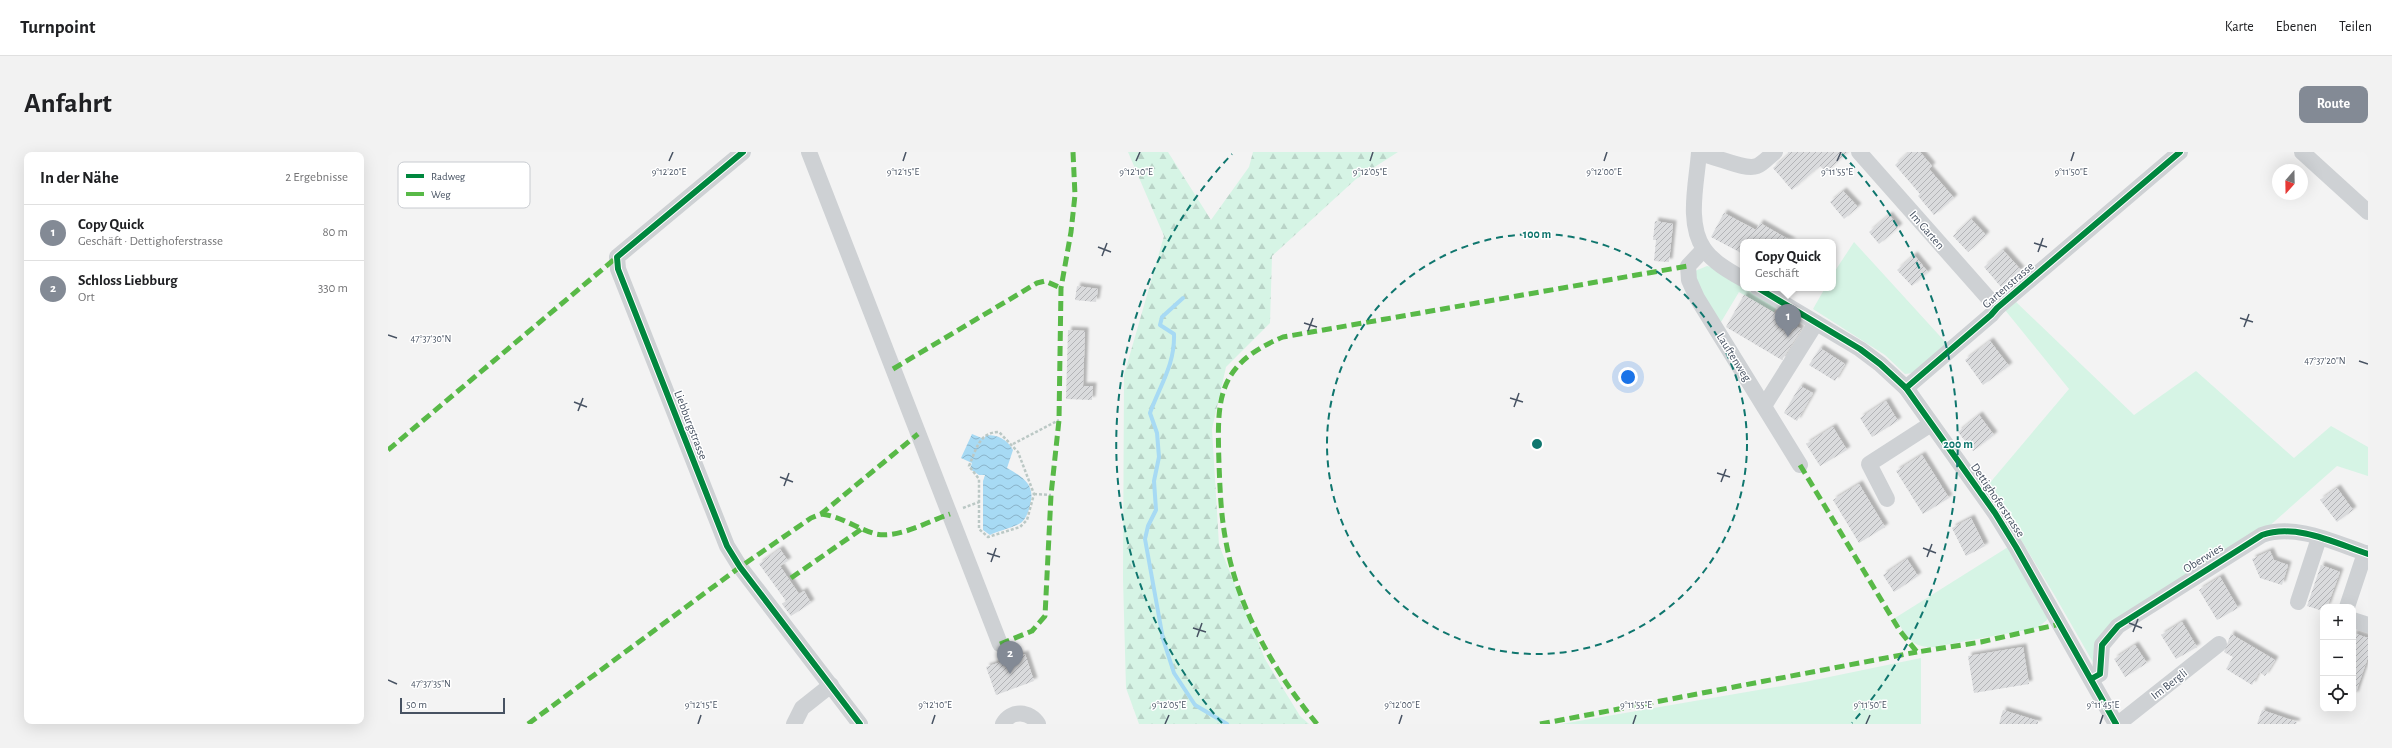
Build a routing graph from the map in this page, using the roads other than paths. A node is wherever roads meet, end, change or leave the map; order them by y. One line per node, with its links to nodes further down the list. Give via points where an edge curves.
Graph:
1 (743, 152): 28 (street, Liebburgstrasse, via 617,257 618,269 727,546 740,567)
2 (808, 152): 25 (street)
3 (1775, 152): 7 (street, via 1759,165 1747,167)
4 (1859, 152): 12 (street, Im Garten)
5 (2180, 152): 12 (street, Gartenstrasse)
6 (2302, 152): 8 (street)
7 (1699, 153): 9 (street, via 1694,213 1696,230)
8 (2368, 212)
9 (1704, 249): 10 (street, via 1715,261); 15 (street, Lauftenweg, via 1688,266 1689,280 1697,298)
10 (1740, 277)
11 (1763, 291): 13 (street, Dettighoferstrasse)
12 (1997, 308): 14 (street, Gartenstrasse)
13 (1816, 323): 14 (street, Dettighoferstrasse, via 1880,364); 15 (street)
14 (1906, 388): 16 (street, Dettighoferstrasse)
15 (1764, 406): 17 (street, Lauftenweg)
16 (1931, 424): 18 (street, via 1869,464); 27 (street, Dettighoferstrasse, via 2016,547)
17 (1800, 465)
18 (1887, 499)
19 (2319, 538): 20 (street, Oberwies); 21 (street); 27 (street, Oberwies, via 2292,530 2262,535 2192,578 2118,626 2102,645 2100,674)
20 (2366, 553): 22 (street)
21 (2298, 602)
22 (2348, 604)
23 (2356, 621): 24 (street)
24 (2368, 625)
25 (1000, 644)
26 (2220, 644): 33 (street, Im Bergli)
27 (2091, 679): 33 (street, Dettighoferstrasse)
28 (831, 685): 29 (street, via 802,708); 30 (street, Liebburgstrasse)
29 (794, 724)
30 (860, 724)
31 (1003, 724): 32 (street, via 1008,717 1021,713 1030,716)
32 (1038, 724)
33 (2117, 724)

